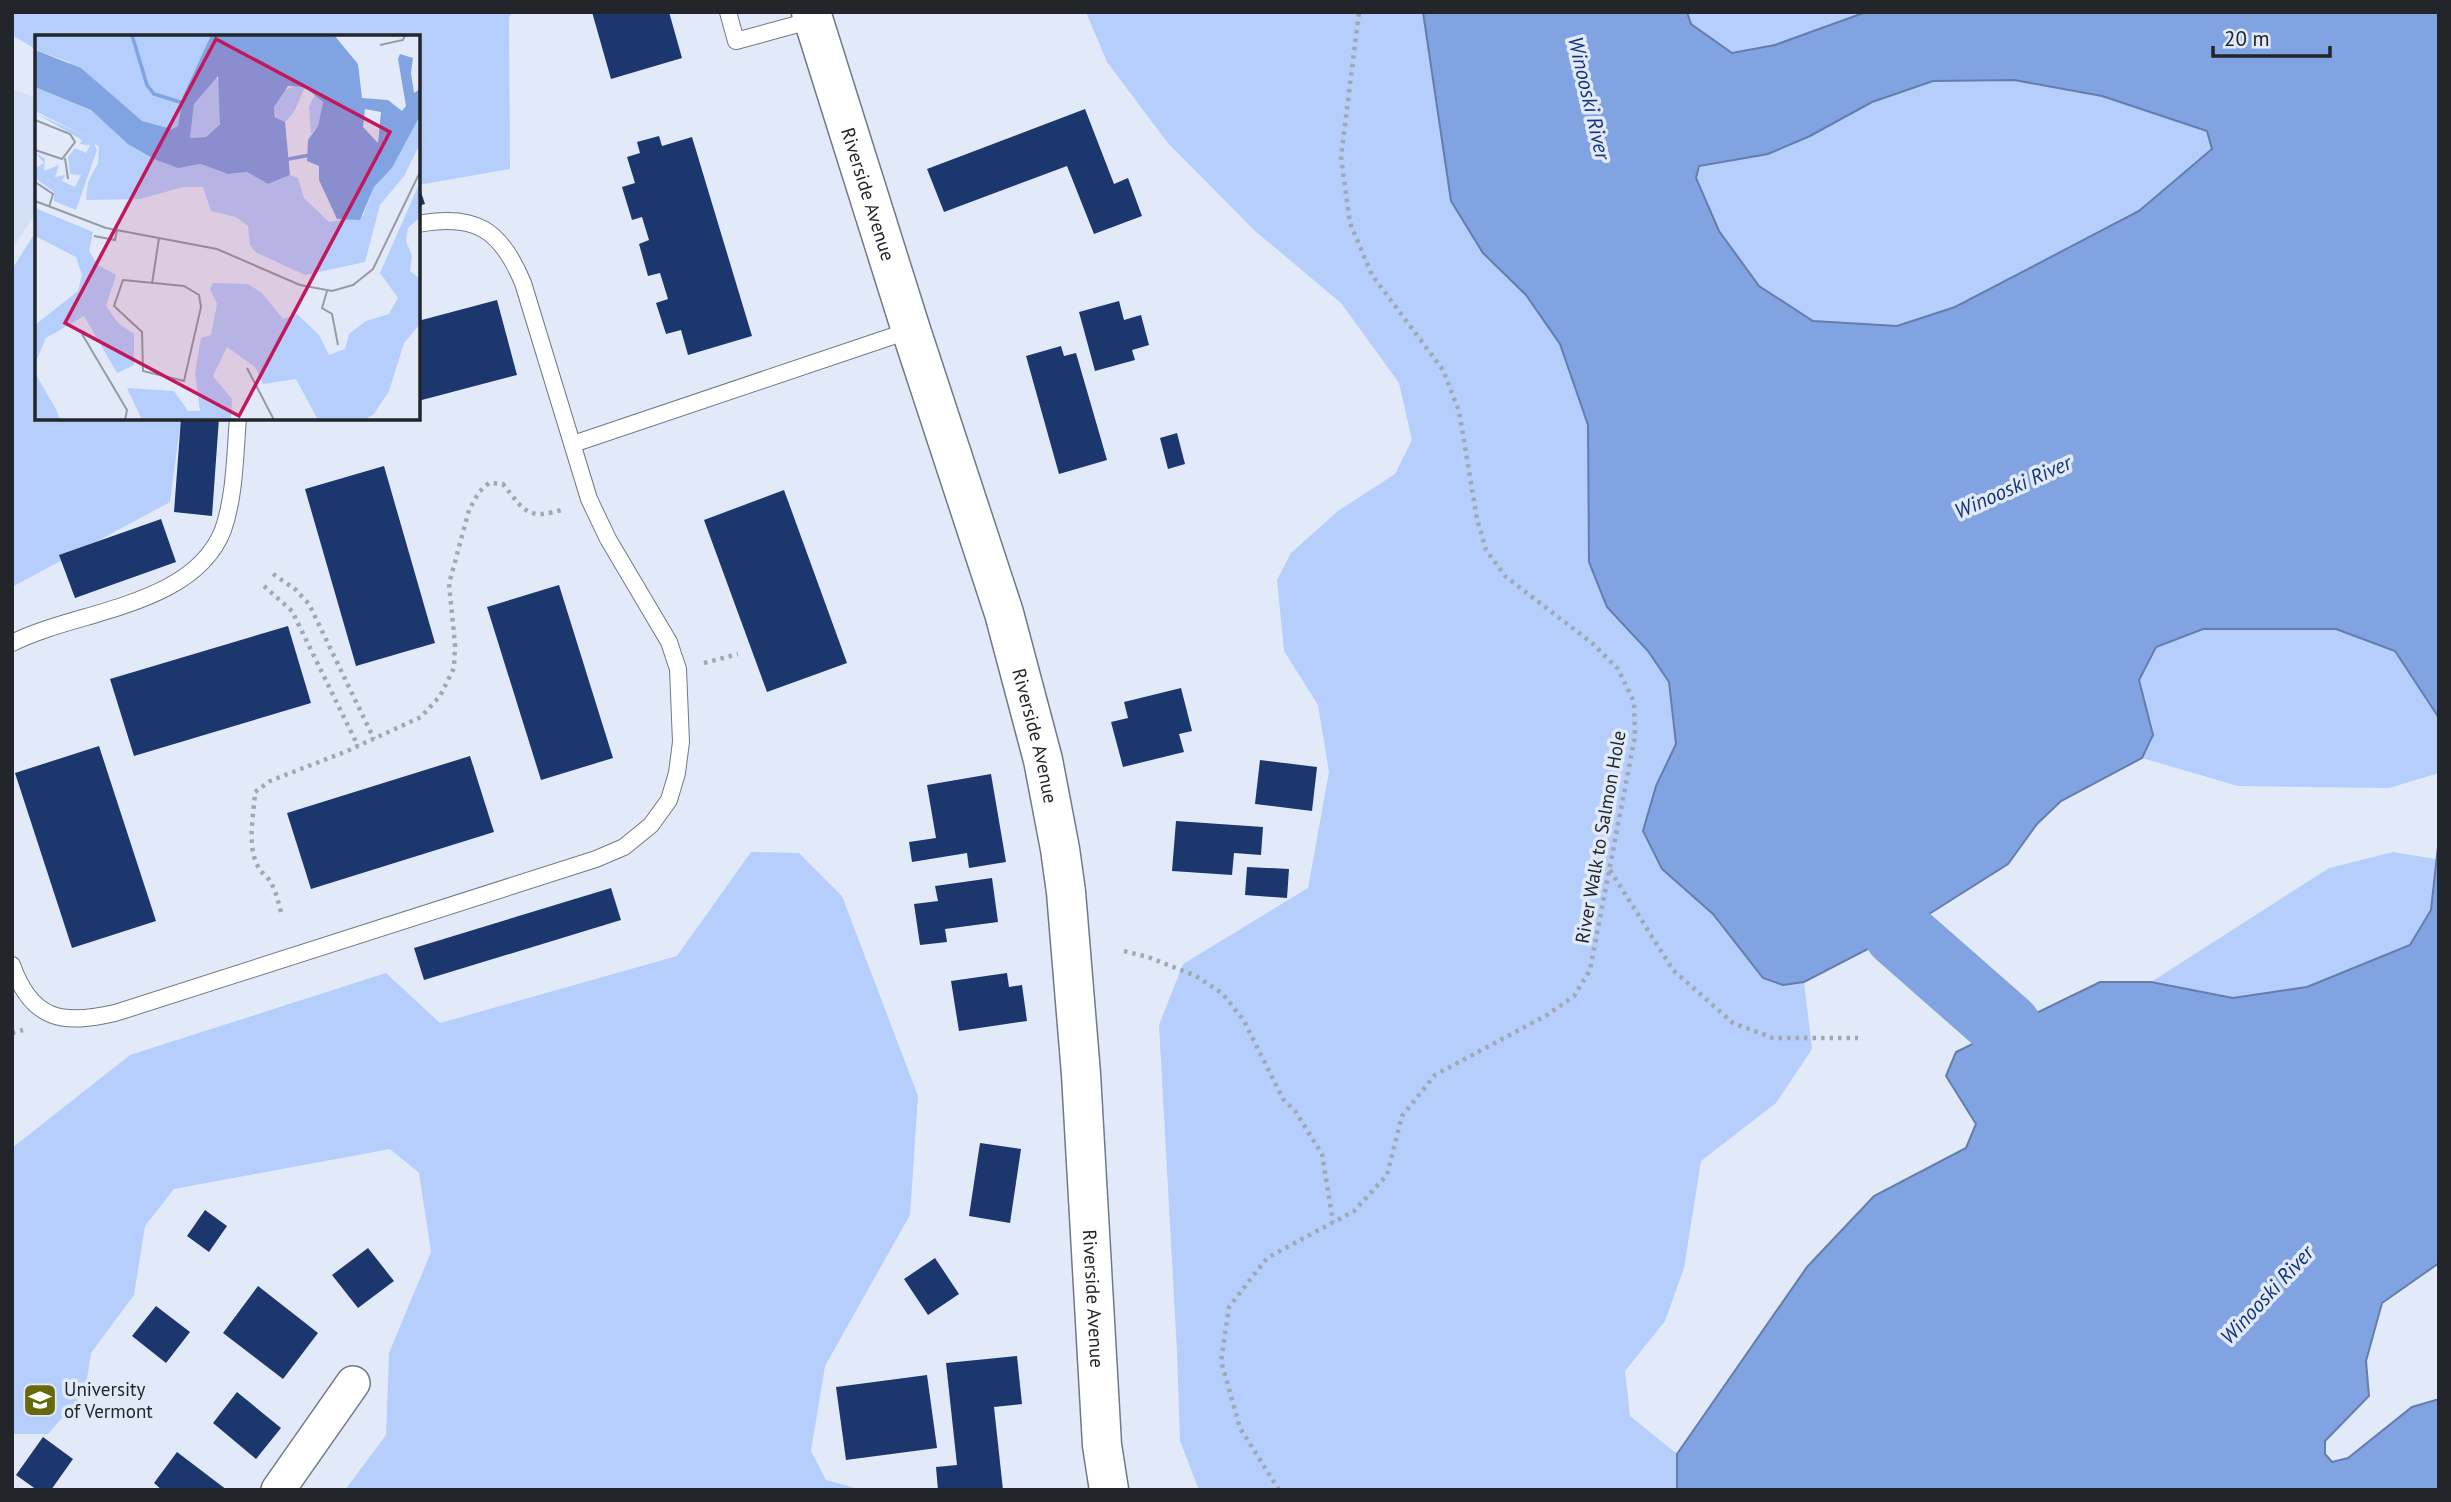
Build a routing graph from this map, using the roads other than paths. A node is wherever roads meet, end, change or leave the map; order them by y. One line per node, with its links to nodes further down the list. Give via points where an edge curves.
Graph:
1 (728, 12): 2 (lane, via 736,41)
2 (812, 16): 4 (main road, Riverside Avenue)
3 (420, 224): 6 (lane, via 457,220 477,224 513,258)
4 (911, 330): 6 (lane); 11 (main road, Riverside Avenue, via 1023,679 1060,849 1081,1074 1102,1445)
5 (238, 420): 7 (lane, via 223,528 198,566 147,597)
6 (573, 444): 8 (lane, via 589,499 669,642 678,669 681,742 677,773 669,800 651,825 624,847 596,859 116,1013 61,1019 40,1009)
7 (12, 643)
8 (12, 965)
9 (353, 1383): 10 (street)
10 (278, 1490)
11 (1109, 1490)

